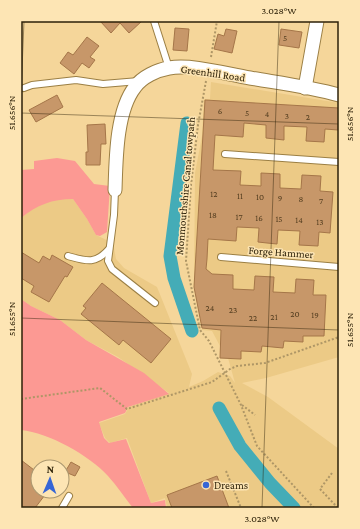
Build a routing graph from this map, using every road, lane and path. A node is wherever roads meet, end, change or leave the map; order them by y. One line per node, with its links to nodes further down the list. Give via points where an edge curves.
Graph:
1 (154, 21): 4 (lane)
2 (217, 21): 5 (path, Monmouthshire Canal towpath)
3 (317, 21): 8 (street)
4 (169, 68): 5 (street, Greenhill Road); 6 (street, Greenhill Road)
5 (208, 70): 8 (street, Greenhill Road); 19 (path, Monmouthshire Canal towpath, via 202,93 191,185 186,261 200,330 209,341)
6 (140, 81): 7 (lane, via 104,84 76,80); 12 (street, via 124,110 116,157)
7 (24, 88)
8 (305, 88): 9 (street, Greenhill Road)
9 (339, 95)
10 (225, 154): 11 (lane)
11 (339, 162)
12 (115, 190): 13 (lane)
13 (109, 249): 14 (lane, via 100,258 92,261); 17 (lane, via 108,261 112,269)
14 (68, 256)
15 (221, 257): 16 (lane, Forge Hammer)
16 (339, 267)
17 (155, 303)
18 (339, 336): 19 (path, via 265,363 238,366)
19 (224, 375): 20 (path, via 212,382 127,409 100,388); 21 (path, Monmouthshire Canal towpath)
20 (21, 398)
21 (241, 405): 22 (path); 28 (path, Monmouthshire Canal towpath, via 257,446)
22 (255, 415)
23 (226, 471): 27 (path)
24 (332, 473): 29 (path, via 320,489)
25 (66, 499): 26 (lane)
26 (62, 508)
27 (241, 508)
28 (314, 508)
29 (338, 508)

